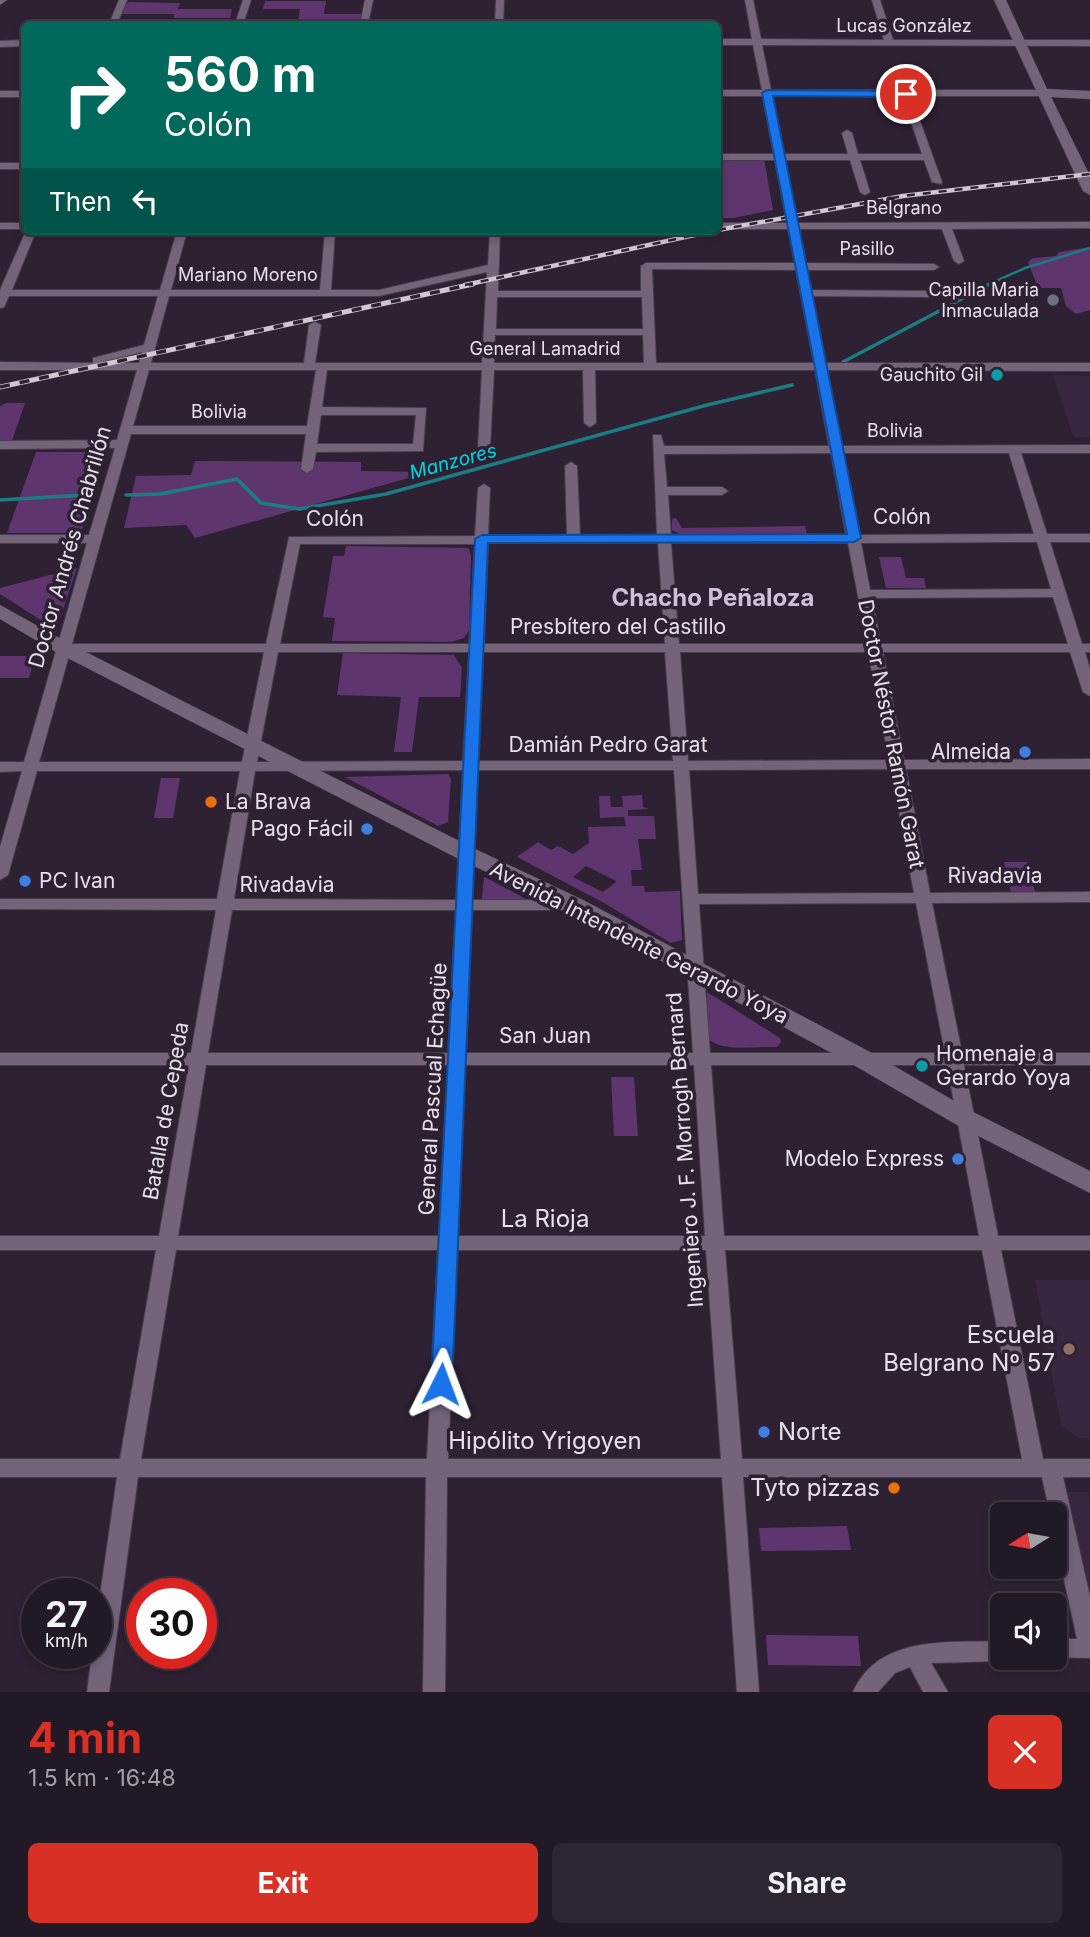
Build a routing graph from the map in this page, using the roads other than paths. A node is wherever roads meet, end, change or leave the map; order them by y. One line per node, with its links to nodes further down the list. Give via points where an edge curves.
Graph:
1 (123, 0): 8 (street)
2 (247, 0): 9 (street)
3 (369, 0): 10 (street)
4 (500, 0): 11 (street)
5 (749, 0): 12 (street, Doctor Néstor Ramón Garat)
6 (876, 0): 14 (street)
7 (1000, 0): 15 (main road)
8 (114, 21)
9 (240, 21)
10 (365, 21)
11 (499, 21)
12 (757, 41): 13 (street, Lucas González); 14 (street, Lucas González); 20 (street, Doctor Néstor Ramón Garat)
13 (721, 42)
14 (889, 42): 15 (street, Lucas González)
15 (1018, 42): 17 (street, Lucas González); 21 (main road)
16 (21, 43): 18 (street)
17 (1090, 43)
18 (0, 44)
19 (721, 93): 20 (street)
20 (767, 93): 25 (street); 28 (street, Doctor Néstor Ramón Garat)
21 (1042, 93): 22 (main road); 25 (street); 34 (main road)
22 (1090, 93)
23 (0, 94): 24 (street)
24 (21, 94)
25 (906, 94): 30 (street)
26 (848, 133): 29 (street)
27 (721, 157): 28 (street)
28 (779, 157): 29 (street); 36 (street, Doctor Néstor Ramón Garat)
29 (856, 157): 30 (street); 35 (street)
30 (928, 157): 33 (street)
31 (0, 166): 32 (street)
32 (21, 166)
33 (937, 182)
34 (1090, 191)
35 (865, 192)
36 (792, 225): 40 (street, Belgrano); 41 (street, Belgrano); 47 (street, Doctor Néstor Ramón Garat)
37 (1090, 225): 41 (street, Belgrano)
38 (0, 226): 39 (street)
39 (21, 226)
40 (721, 226)
41 (946, 226): 46 (street)
42 (29, 235): 52 (street)
43 (181, 235): 50 (street, Doctor Andrés Chabrillón)
44 (330, 235): 51 (street)
45 (495, 235): 48 (street)
46 (959, 261)
47 (800, 266): 49 (street, Pasillo); 53 (street, Doctor Néstor Ramón Garat); 55 (street, Pasillo, via 646,266)
48 (494, 267): 51 (street, Mariano Moreno, via 389,291); 54 (street)
49 (934, 267)
50 (164, 292): 51 (street, Mariano Moreno); 52 (street, Mariano Moreno); 61 (street, Doctor Andrés Chabrillón)
51 (325, 292)
52 (2, 293): 57 (street)
53 (806, 293): 56 (street); 69 (street, Doctor Néstor Ramón Garat)
54 (493, 294): 55 (street); 59 (street)
55 (648, 294): 60 (street)
56 (929, 294)
57 (0, 305)
58 (315, 326): 65 (street)
59 (492, 332): 60 (street); 66 (street)
60 (648, 332): 68 (street)
61 (149, 347): 63 (street); 64 (street, Doctor Andrés Chabrillón)
62 (0, 366): 63 (street, General Lamadrid)
63 (71, 366): 64 (street, General Lamadrid)
64 (144, 366): 65 (street, General Lamadrid); 73 (street, Doctor Andrés Chabrillón)
65 (315, 366): 66 (street, General Lamadrid); 71 (street)
66 (489, 366): 67 (street, General Lamadrid); 79 (street)
67 (589, 366): 68 (street, General Lamadrid); 72 (street)
68 (650, 366): 69 (street, General Lamadrid)
69 (820, 366): 70 (street, General Lamadrid); 80 (street, Doctor Néstor Ramón Garat)
70 (1090, 367)
71 (315, 411): 74 (street); 78 (street, via 422,411 419,447)
72 (590, 424)
73 (125, 430): 74 (street, Bolivia); 75 (street, Doctor Andrés Chabrillón)
74 (312, 430): 78 (street)
75 (122, 444): 77 (street); 93 (street, Doctor Andrés Chabrillón)
76 (657, 444): 80 (street, Bolivia); 86 (street, Ingeniero J. F. Morrogh Bernard)
77 (0, 445)
78 (311, 448): 84 (street)
79 (484, 449)
80 (836, 449): 81 (street, Bolivia); 90 (street, Doctor Néstor Ramón Garat)
81 (1014, 449): 82 (street, Bolivia); 91 (street)
82 (1090, 449)
83 (570, 466): 89 (street)
84 (307, 469)
85 (484, 488): 94 (street, General Pascual Echagüe)
86 (661, 491): 87 (street); 88 (street, Ingeniero J. F. Morrogh Bernard)
87 (722, 491)
88 (664, 537): 89 (street, Colón); 90 (street, Colón); 103 (street, Ingeniero J. F. Morrogh Bernard)
89 (574, 538): 94 (street, Colón)
90 (854, 538): 91 (street, Colón); 98 (street, Doctor Néstor Ramón Garat)
91 (1042, 538): 92 (street, Colón); 97 (street)
92 (1090, 538)
93 (95, 539): 95 (street); 100 (street, Doctor Andrés Chabrillón)
94 (482, 539): 96 (street, Colón); 102 (street, General Pascual Echagüe)
95 (0, 540)
96 (295, 540): 101 (street, Batalla de Cepeda)
97 (1059, 593): 98 (street); 105 (street)
98 (864, 594): 104 (street, Doctor Néstor Ramón Garat)
99 (0, 611): 100 (main road, Avenida Intendente Gerardo Yoya)
100 (63, 648): 101 (street, Presbítero del Castillo); 107 (main road, Avenida Intendente Gerardo Yoya); 114 (street, Doctor Andrés Chabrillón)
101 (271, 648): 102 (street, Presbítero del Castillo); 107 (street, Batalla de Cepeda)
102 (476, 648): 103 (street, Presbítero del Castillo); 112 (street, General Pascual Echagüe)
103 (672, 648): 104 (street, Presbítero del Castillo); 109 (street, Ingeniero J. F. Morrogh Bernard)
104 (873, 648): 105 (street, Presbítero del Castillo); 110 (street, Doctor Néstor Ramón Garat)
105 (1083, 648): 106 (street)
106 (1090, 692)
107 (252, 744): 111 (main road, Avenida Intendente Gerardo Yoya); 115 (street, Batalla de Cepeda)
108 (1090, 764): 110 (street, Damián Pedro Garat)
109 (681, 765): 110 (street, Damián Pedro Garat); 112 (street, Damián Pedro Garat); 121 (street, Ingeniero J. F. Morrogh Bernard)
110 (897, 765): 120 (street, Doctor Néstor Ramón Garat)
111 (296, 766): 112 (street, Damián Pedro Garat); 115 (street, Damián Pedro Garat); 116 (main road, Avenida Intendente Gerardo Yoya)
112 (471, 766): 116 (street, General Pascual Echagüe)
113 (0, 767): 114 (street, Damián Pedro Garat)
114 (30, 767): 115 (street, Damián Pedro Garat); 117 (street, Doctor Andrés Chabrillón)
115 (248, 767): 123 (street, Batalla de Cepeda)
116 (467, 854): 124 (main road, Avenida Intendente Gerardo Yoya); 125 (street, General Pascual Echagüe)
117 (3, 855): 118 (street, Doctor Andrés Chabrillón)
118 (0, 875)
119 (1090, 897): 120 (street, Rivadavia)
120 (923, 898): 121 (street, Rivadavia); 130 (street, Doctor Néstor Ramón Garat)
121 (690, 899): 126 (street, Ingeniero J. F. Morrogh Bernard)
122 (0, 904): 123 (street, Rivadavia)
123 (224, 905): 125 (street, Rivadavia); 132 (street, Batalla de Cepeda)
124 (575, 905): 125 (street, Rivadavia); 126 (main road, Avenida Intendente Gerardo Yoya)
125 (464, 907): 127 (street, General Pascual Echagüe)
126 (695, 970): 128 (street, Ingeniero J. F. Morrogh Bernard); 129 (main road, Avenida Intendente Gerardo Yoya)
127 (457, 1058): 128 (street, San Juan); 132 (street, San Juan); 141 (street, General Pascual Echagüe)
128 (702, 1058): 129 (street, San Juan); 136 (street, Ingeniero J. F. Morrogh Bernard)
129 (861, 1058): 130 (street, San Juan); 134 (main road, Avenida Intendente Gerardo Yoya)
130 (954, 1058): 133 (street, San Juan); 134 (street, Doctor Néstor Ramón Garat)
131 (0, 1059): 132 (street, San Juan)
132 (198, 1059): 140 (street, Batalla de Cepeda)
133 (1090, 1059)
134 (966, 1119): 135 (main road, Avenida Intendente Gerardo Yoya); 137 (street, Doctor Néstor Ramón Garat)
135 (1090, 1183)
136 (715, 1242): 137 (street, La Rioja); 141 (street, La Rioja); 145 (street, Ingeniero J. F. Morrogh Bernard)
137 (990, 1242): 139 (street, La Rioja); 147 (street, Doctor Néstor Ramón Garat)
138 (0, 1243): 140 (street, La Rioja)
139 (1090, 1243)
140 (167, 1244): 141 (street, La Rioja); 144 (street, Batalla de Cepeda)
141 (448, 1245): 142 (street, General Pascual Echagüe)
142 (437, 1467): 144 (street, Hipólito Yrigoyen); 145 (street, Hipólito Yrigoyen); 153 (street, General Pascual Echagüe)
143 (0, 1468): 144 (street, Hipólito Yrigoyen)
144 (129, 1468): 152 (street, Batalla de Cepeda)
145 (732, 1468): 147 (street, Hipólito Yrigoyen); 154 (street, Ingeniero J. F. Morrogh Bernard)
146 (1090, 1468): 147 (street, Hipólito Yrigoyen)
147 (1042, 1469): 148 (street, Doctor Néstor Ramón Garat)
148 (1090, 1648): 149 (street)
149 (1067, 1649)
150 (990, 1651): 151 (street)
151 (916, 1654): 155 (street, via 887,1667); 156 (street)
152 (99, 1692)
153 (434, 1692)
154 (748, 1692)
155 (864, 1692)
156 (937, 1692)

